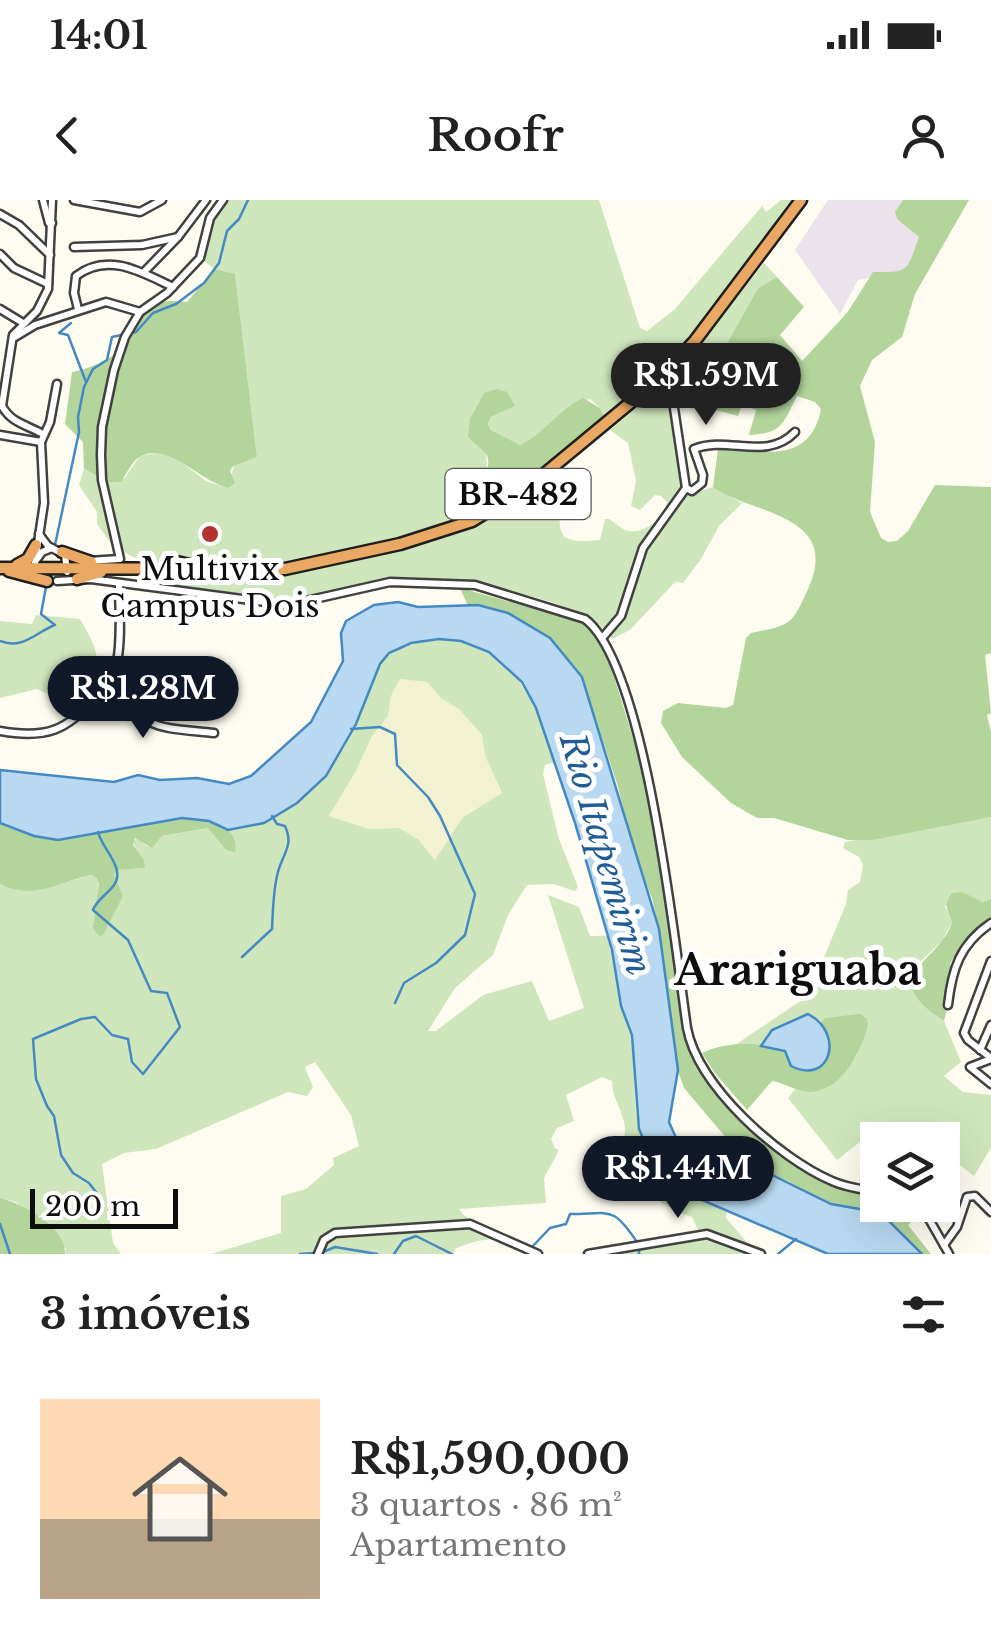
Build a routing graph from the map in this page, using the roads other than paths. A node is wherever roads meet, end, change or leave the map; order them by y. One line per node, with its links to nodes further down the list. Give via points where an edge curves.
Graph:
1 (43, 200): 9 (street)
2 (52, 200): 9 (street)
3 (74, 200): 4 (street, via 130,212)
4 (162, 200)
5 (206, 200): 10 (street)
6 (223, 200): 16 (street, via 210,218 200,258)
7 (801, 200): 22 (highway, BR-482)
8 (0, 214): 13 (street)
9 (50, 223): 13 (street)
10 (178, 237): 11 (street); 14 (street)
11 (74, 246)
12 (0, 254): 15 (street)
13 (50, 255): 15 (street)
14 (145, 271): 16 (street); 17 (street, via 109,264 82,271 74,282)
15 (48, 284): 20 (street, via 44,302)
16 (172, 287): 19 (street)
17 (78, 308): 19 (street, via 106,302); 21 (street)
18 (0, 310): 20 (street)
19 (140, 312): 31 (street, via 120,349 102,427 102,480)
20 (22, 323): 21 (street)
21 (11, 341): 26 (street, via 2,406)
22 (676, 362): 27 (street, via 674,408); 34 (highway, BR-482, via 546,473 472,521 304,566)
23 (57, 384): 26 (street)
24 (794, 432): 27 (street, via 778,446 694,449 702,483)
25 (0, 435): 26 (street)
26 (42, 438): 28 (street)
27 (686, 488): 38 (street, via 643,548 620,616)
28 (37, 539): 29 (street); 32 (street); 33 (highway, via 28,559)
29 (57, 550): 32 (street, via 42,552); 35 (highway); 35 (street)
30 (169, 560): 34 (highway)
31 (120, 563): 34 (highway, BR-482); 35 (highway)
32 (35, 565): 33 (highway); 35 (highway); 36 (street, via 39,576)
33 (4, 568): 36 (highway)
34 (204, 569)
35 (81, 572): 36 (street); 36 (street); 37 (street)
36 (52, 581)
37 (118, 583): 38 (street, via 288,605 390,582 475,585 585,619); 39 (street, via 118,647)
38 (603, 637): 49 (street, via 648,772 687,1028 698,1060 738,1111 782,1150 837,1184)
39 (109, 682): 40 (street, via 62,728); 41 (street, via 152,726)
40 (0, 731)
41 (214, 733)
42 (991, 922): 44 (street, via 961,951)
43 (991, 962): 46 (street, via 965,1028)
44 (948, 1005)
45 (991, 1025): 46 (street)
46 (980, 1050): 47 (street)
47 (991, 1058): 48 (street, via 971,1065)
48 (991, 1084)
49 (860, 1188)
50 (991, 1212): 52 (street, via 975,1196 967,1197)
51 (931, 1222): 52 (street)
52 (944, 1245): 57 (street)
53 (318, 1254): 54 (street, via 335,1233 458,1223)
54 (538, 1254)
55 (588, 1254): 56 (street, via 707,1234)
56 (761, 1254)
57 (950, 1254)

